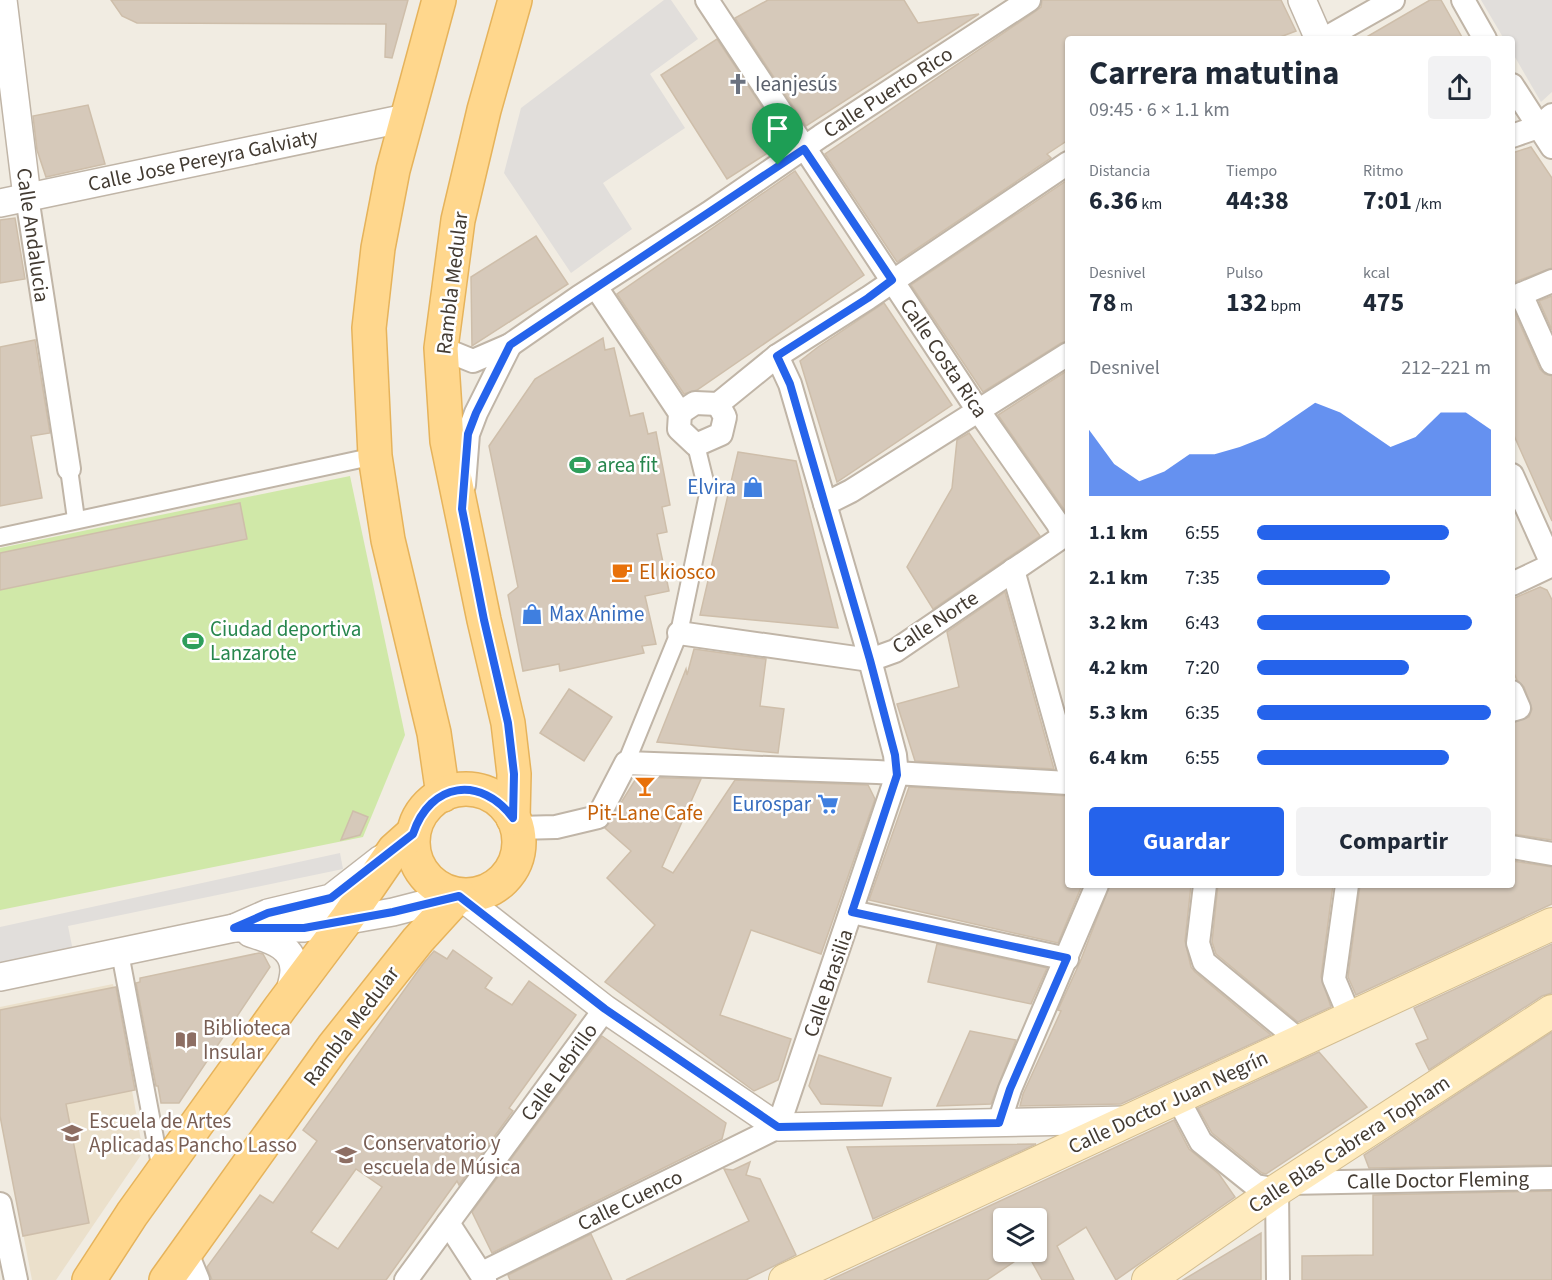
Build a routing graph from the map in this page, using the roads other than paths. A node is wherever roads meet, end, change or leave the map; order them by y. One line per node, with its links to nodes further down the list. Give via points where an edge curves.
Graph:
1 (3, 0): 19 (street, Calle Andalucia)
2 (439, 0): 13 (main road)
3 (515, 0): 26 (main road, Rambla Medular, via 458,220)
4 (1029, 0): 17 (street, Calle Puerto Rico)
5 (1302, 0): 9 (street)
6 (1393, 0): 10 (street)
7 (1463, 0): 11 (street)
8 (715, 2): 17 (street, Calle Costa Rica)
9 (1317, 36)
10 (1329, 36)
11 (1483, 36)
12 (1515, 88): 14 (street)
13 (406, 118): 19 (street, Calle Jose Pereyra Galviaty); 34 (main road, via 378,248 369,328)
14 (1545, 121): 15 (street); 16 (street)
15 (1515, 135)
16 (1552, 147)
17 (804, 149): 21 (street, Calle Costa Rica); 23 (street, Calle Puerto Rico)
18 (1065, 165): 21 (street)
19 (27, 197): 20 (street, Calle Jose Pereyra Galviaty); 35 (street, Calle Andalucia)
20 (0, 203)
21 (892, 280): 27 (street); 31 (street, Calle Costa Rica)
22 (1552, 281): 24 (street)
23 (597, 287): 25 (street, Calle Puerto Rico); 32 (street)
24 (1517, 296): 29 (street)
25 (510, 345): 26 (street, Calle Puerto Rico, via 473,361); 38 (street, Calle Puerto Rico, via 468,434)
26 (441, 348): 38 (main road, Rambla Medular, via 447,441)
27 (777, 356): 30 (street); 37 (street, Calle Brasilia, via 790,384)
28 (1065, 356): 31 (street)
29 (1552, 363)
30 (718, 404): 32 (street, via 695,403); 33 (street, via 725,417 721,434)
31 (978, 410): 37 (street); 41 (street, Calle Costa Rica)
32 (680, 413): 33 (street, via 679,429)
33 (696, 445): 47 (street, via 708,494)
34 (375, 456): 40 (street); 53 (main road, via 388,540 434,733)
35 (69, 470): 40 (street)
36 (1515, 489): 39 (street)
37 (825, 504): 48 (street, Calle Brasilia)
38 (462, 509): 54 (main road, Rambla Medular, via 508,723)
39 (1520, 512): 44 (street)
40 (76, 519): 43 (street)
41 (1065, 533)
42 (1065, 535): 45 (street, Calle Norte)
43 (0, 537)
44 (1552, 564): 46 (street)
45 (1013, 570): 48 (street, Calle Norte, via 895,651); 49 (street)
46 (1515, 582)
47 (679, 633): 48 (street, Calle Norte); 50 (street)
48 (870, 660): 51 (street, Calle Brasilia)
49 (1065, 756)
50 (626, 763): 51 (street); 54 (street, via 598,817 556,827)
51 (897, 775): 52 (street); 62 (street, Calle Brasilia)
52 (1065, 783)
53 (443, 795): 54 (main road, via 470,789 487,794 503,805); 55 (main road, via 428,805)
54 (514, 823): 61 (main road, via 519,841 511,870 484,893)
55 (404, 842): 61 (main road, via 423,874 438,888); 63 (main road); 65 (street, via 331,898 268,913)
56 (1515, 848): 57 (street)
57 (1552, 854)
58 (1096, 888): 67 (street)
59 (1205, 888): 73 (street, via 1198,943 1204,962)
60 (1347, 888): 72 (street, via 1334,979)
61 (459, 896): 63 (street); 70 (street); 83 (main road, Rambla Medular, via 418,940 333,1047)
62 (852, 912): 67 (street); 77 (street, Calle Brasilia)
63 (346, 920): 65 (street, via 304,928); 69 (main road)
64 (1552, 924): 72 (main road, Calle Doctor Juan Negrín)
65 (234, 928): 66 (street); 69 (street, via 276,942 290,954 294,970)
66 (120, 953): 68 (street); 78 (street)
67 (1067, 958): 76 (street)
68 (0, 977)
69 (288, 999): 78 (main road)
70 (605, 1009): 77 (street); 82 (street, Calle Lebrillo)
71 (1552, 1011): 80 (main road, Calle Blas Cabrera Topham)
72 (1350, 1017): 73 (main road, Calle Doctor Juan Negrín)
73 (1300, 1041): 74 (main road, Calle Doctor Juan Negrín)
74 (1178, 1097): 75 (main road, Calle Doctor Juan Negrín); 80 (street, Calle Doctor Fleming, via 1201,1142 1256,1186)
75 (1128, 1120): 76 (street); 89 (main road, Calle Doctor Juan Negrín)
76 (999, 1123): 77 (street)
77 (778, 1127): 84 (street, Calle Cuenco)
78 (162, 1172): 86 (main road)
79 (1552, 1178): 80 (street, Calle Doctor Fleming)
80 (1282, 1186): 90 (main road, Calle Blas Cabrera Topham); 91 (street)
81 (0, 1204): 85 (street)
82 (448, 1223): 84 (street); 88 (street, Calle Lebrillo)
83 (192, 1265): 87 (main road, Rambla Medular)
84 (484, 1277)
85 (16, 1280)
86 (89, 1280)
87 (166, 1280)
88 (406, 1280)
89 (785, 1280)
90 (1148, 1280)
91 (1278, 1280)

